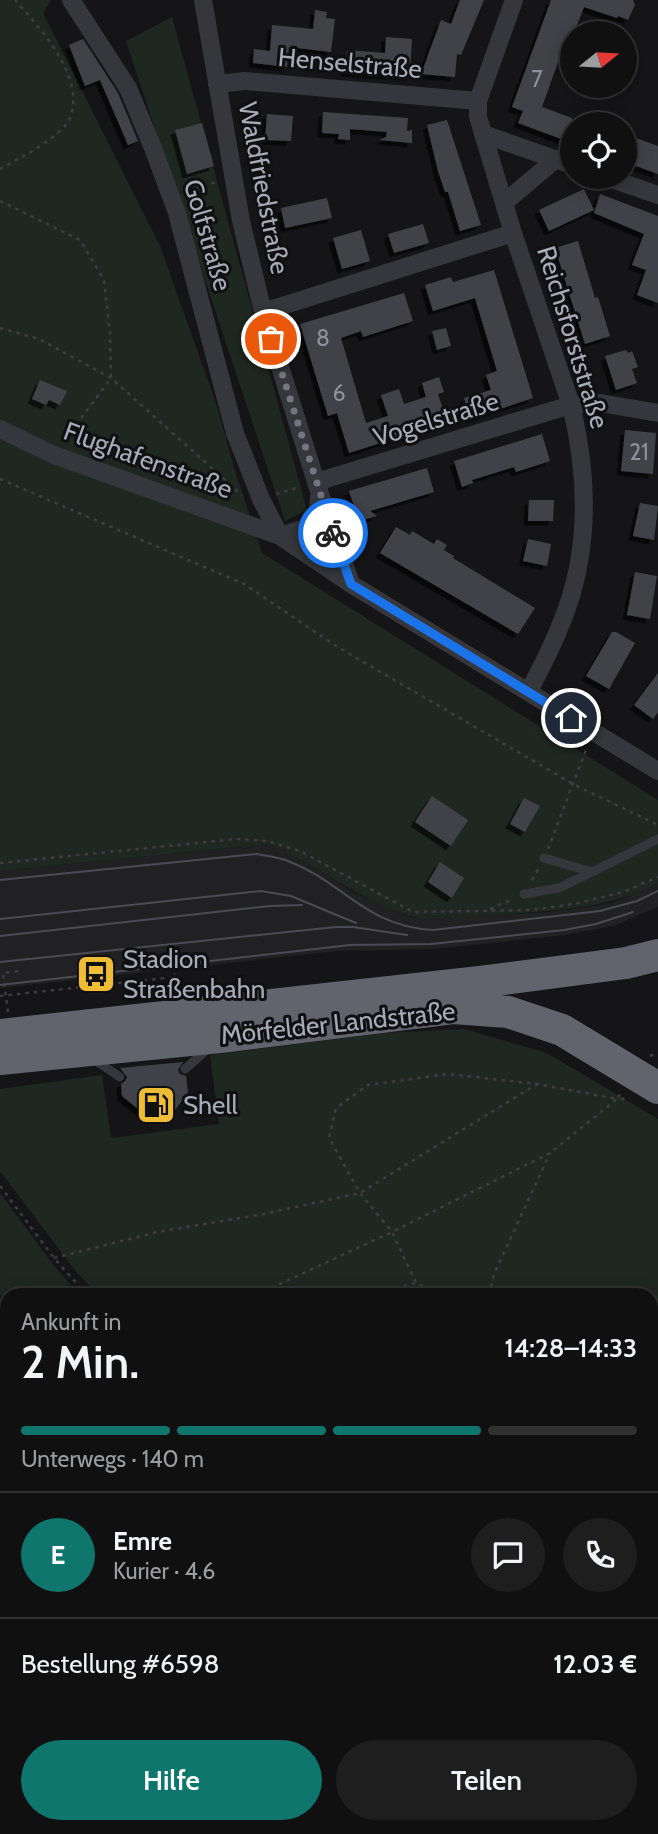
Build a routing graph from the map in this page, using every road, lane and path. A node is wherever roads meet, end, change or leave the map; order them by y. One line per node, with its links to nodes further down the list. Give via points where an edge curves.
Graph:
1 (15, 0): 10 (path, via 50,39 73,88 70,119 49,141)
2 (71, 0): 27 (street, Golfstraße, via 128,88 153,148 177,214)
3 (203, 0): 5 (street, Waldfriedstraße)
4 (514, 0): 6 (street, Reichsforststraße)
5 (217, 84): 6 (street, Henselstraße, via 245,81); 18 (street, Waldfriedstraße, via 241,221)
6 (478, 101): 7 (street, Reichsforststraße)
7 (483, 134): 8 (street); 16 (street, Reichsforststraße)
8 (560, 161)
9 (560, 165): 16 (street)
10 (0, 169)
11 (217, 182): 13 (path)
12 (637, 188): 14 (street)
13 (181, 193)
14 (658, 195)
15 (0, 201): 20 (path, via 80,240 104,280)
16 (504, 203): 17 (street, Reichsforststraße)
17 (513, 233): 18 (street); 21 (street, Reichsforststraße)
18 (263, 312): 26 (street, Waldfriedstraße)
19 (0, 328): 20 (path, via 39,339)
20 (111, 378): 24 (path); 27 (path)
21 (571, 405): 22 (street, Vogelstraße, via 600,403); 26 (street, Vogelstraße); 30 (street, Reichsforststraße, via 584,487 583,543 568,606)
22 (658, 413)
23 (0, 429): 24 (street, Flughafenstraße)
24 (54, 455): 28 (street, Flughafenstraße)
25 (0, 479): 33 (path, via 244,584 336,646)
26 (318, 488): 27 (path); 28 (street, via 317,519); 29 (street, Waldfriedstraße)
27 (255, 500): 28 (street, Golfstraße)
28 (280, 536): 29 (street, Flughafenstraße)
29 (351, 584): 30 (street, Flughafenstraße)
30 (528, 691): 31 (street, Flughafenstraße)
31 (593, 731): 32 (street, Flughafenstraße); 33 (path)
32 (658, 771)
33 (573, 784): 34 (path); 36 (path)
34 (658, 825)
35 (655, 844): 38 (lane)
36 (544, 858): 38 (lane); 40 (path)
37 (0, 863): 41 (path, via 237,839 267,841 300,851 413,912)
38 (592, 872): 40 (lane, via 559,888)
39 (658, 877): 41 (path, via 623,892 574,904)
40 (524, 894): 41 (path)
41 (489, 909)
42 (658, 955): 50 (highway, Mörfelder Landstraße, via 480,982)
43 (149, 957): 46 (path, via 172,955)
44 (21, 971): 45 (path)
45 (2, 974): 49 (path)
46 (174, 977): 47 (path); 49 (path)
47 (176, 992)
48 (0, 996): 49 (path)
49 (6, 996): 50 (path)
50 (4, 1023)
51 (220, 1037): 52 (highway, Mörfelder Landstraße); 54 (lane); 57 (highway, Mörfelder Landstraße, via 453,1007 508,1012 562,1030)
52 (80, 1050): 53 (highway, Mörfelder Landstraße); 55 (lane)
53 (0, 1059)
54 (185, 1069)
55 (120, 1077)
56 (537, 1084): 58 (path); 61 (path); 61 (path, via 448,1074 368,1085 336,1108 329,1138)
57 (644, 1093): 58 (path)
58 (617, 1099): 59 (path)
59 (550, 1153): 62 (path); 69 (path)
60 (0, 1186): 63 (path)
61 (360, 1193): 62 (path); 63 (path, via 158,1232)
62 (392, 1232): 64 (path); 66 (path)
63 (54, 1258): 65 (path)
64 (416, 1283): 67 (path); 68 (path)
65 (82, 1288)
66 (271, 1288)
67 (397, 1288)
68 (429, 1288)
69 (491, 1288)

